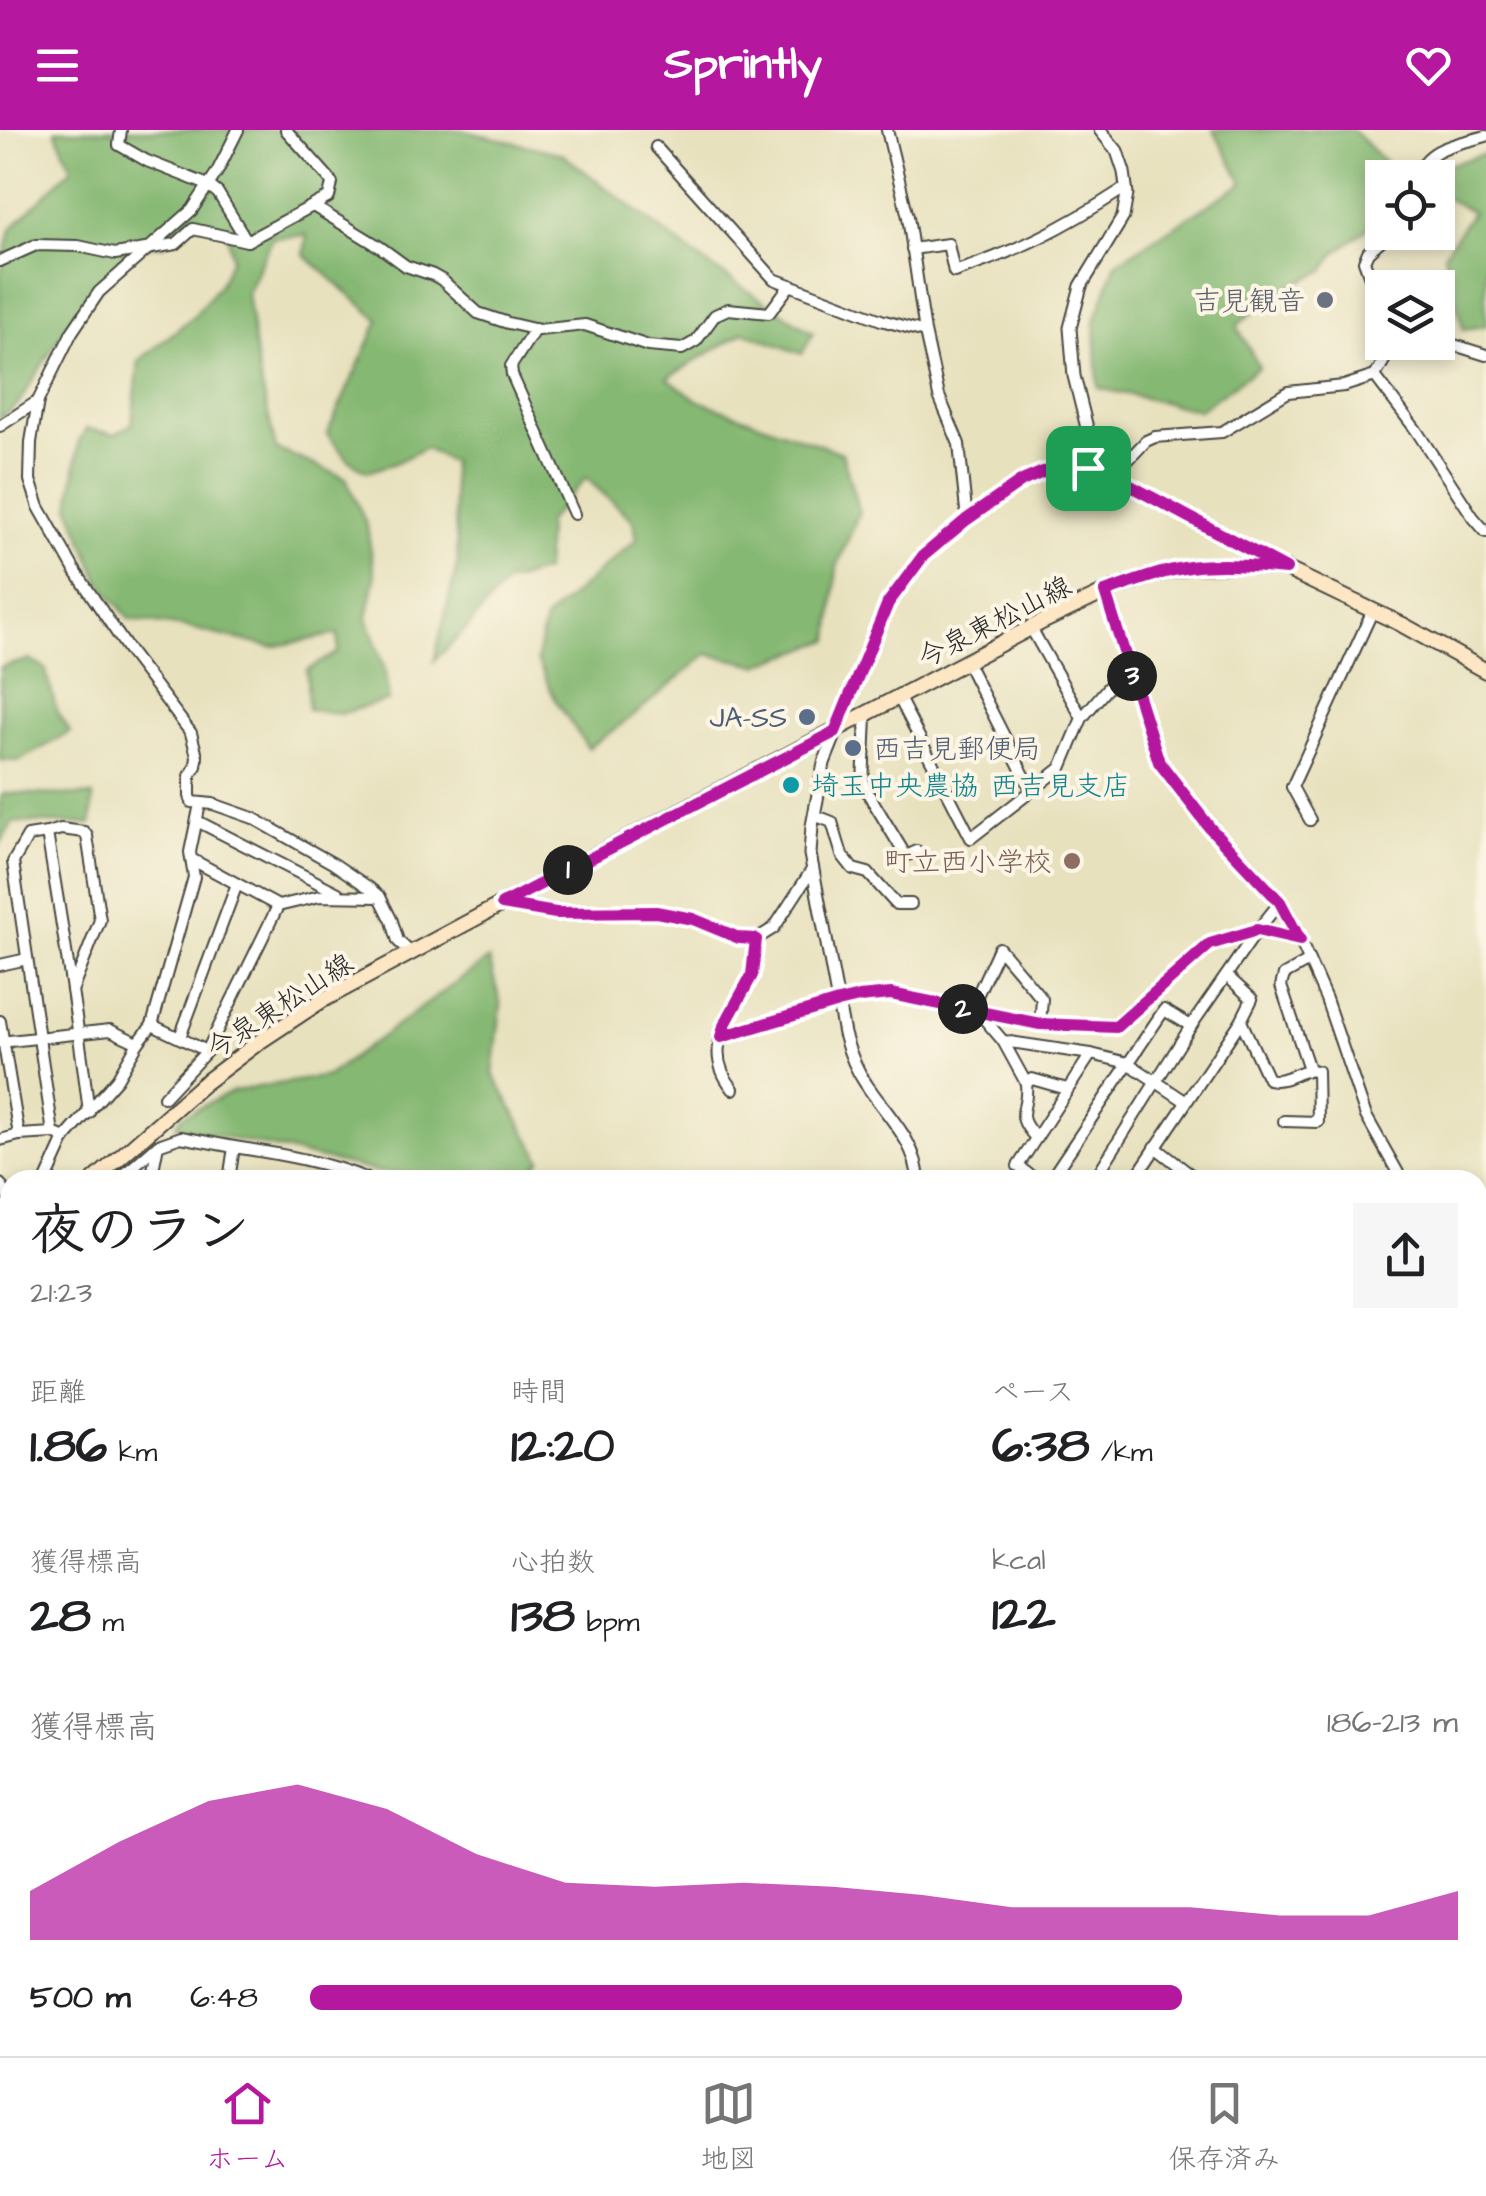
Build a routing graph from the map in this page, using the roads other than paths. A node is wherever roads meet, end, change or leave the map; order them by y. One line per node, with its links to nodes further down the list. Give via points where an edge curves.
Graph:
1 (121, 130): 9 (street, via 119,145)
2 (238, 130): 9 (street)
3 (286, 130): 11 (street, via 332,183 330,197)
4 (887, 130): 14 (street)
5 (1100, 130): 10 (street, via 1117,151)
6 (1486, 136): 8 (street, via 1441,148)
7 (656, 147): 16 (street, via 774,279)
8 (1426, 160)
9 (208, 184): 12 (street); 13 (street, via 192,210)
10 (1128, 194): 14 (street, via 1120,192 1005,255 954,272 948,244); 25 (street, via 1123,217 1081,286 1070,328 1090,440)
11 (313, 206): 12 (street); 17 (street, via 406,266 433,274 478,312)
12 (248, 241): 13 (street, via 193,229 176,244)
13 (147, 248): 15 (street, via 116,254 36,245); 23 (street, via 99,292)
14 (912, 249): 18 (street)
15 (0, 261)
16 (790, 285): 17 (street, via 768,313 728,309 682,348 648,346 585,325); 18 (street)
17 (535, 329): 27 (street, via 512,375)
18 (924, 332): 28 (street, via 959,444)
19 (1455, 345): 20 (street)
20 (1486, 355)
21 (1384, 360): 22 (street)
22 (1375, 376): 26 (street, via 1288,392 1222,432 1155,437); 29 (street)
23 (38, 401): 24 (street); 42 (street, via 30,480 38,507 190,733 196,766 190,796)
24 (0, 426)
25 (1088, 468): 26 (street); 28 (street, via 1032,476)
26 (1112, 476): 30 (street)
27 (574, 514)
28 (966, 520): 40 (street, via 923,556 888,603)
29 (1486, 532)
30 (1286, 569): 31 (main road, 今泉東松山線, via 1192,567); 32 (main road, 今泉東松山線)
31 (1105, 592): 33 (main road, 今泉東松山線); 35 (street)
32 (1373, 610): 36 (main road, 今泉東松山線); 45 (street, via 1292,787)
33 (1031, 628): 34 (main road, 今泉東松山線); 39 (street)
34 (967, 663): 37 (main road, 今泉東松山線); 41 (street)
35 (1131, 671): 39 (street); 53 (street, via 1159,762)
36 (1486, 671)
37 (899, 698): 38 (main road, 今泉東松山線); 41 (street, via 971,838)
38 (866, 716): 40 (main road, 今泉東松山線); 47 (street, via 863,785 906,856)
39 (1082, 718): 41 (street, via 1062,768)
40 (835, 732): 43 (street); 54 (main road, 今泉東松山線)
41 (1032, 791)
42 (200, 804): 44 (street); 52 (street, via 252,818)
43 (814, 815): 49 (street); 55 (street, via 832,822 854,869 868,873 896,904)
44 (197, 820): 48 (street); 51 (street)
45 (1310, 820)
46 (47, 833): 61 (street, via 28,836 13,862); 65 (street); 65 (street, via 87,836 100,920)
47 (917, 851)
48 (191, 859): 50 (street); 71 (street, via 194,876)
49 (813, 868): 58 (street, via 774,928); 66 (street)
50 (237, 884): 56 (street); 74 (street)
51 (344, 896): 52 (street); 56 (street)
52 (380, 898): 60 (street, via 398,941)
53 (1280, 902): 57 (street); 59 (street)
54 (502, 904): 58 (street, via 556,913 656,912); 60 (main road, 今泉東松山線)
55 (911, 904)
56 (278, 906): 80 (street)
57 (1257, 930): 59 (street); 64 (street); 70 (street, via 1210,944 1116,1027)
58 (756, 939): 75 (street, via 752,975)
59 (1300, 940): 62 (street)
60 (412, 954): 100 (main road, 今泉東松山線, via 259,1042)
61 (27, 959): 63 (street); 76 (street)
62 (1309, 961): 83 (street, via 1284,975 1281,986); 111 (street, via 1366,1116)
63 (0, 965)
64 (1227, 976): 69 (street, via 1252,999); 72 (street)
65 (72, 992): 73 (street)
66 (838, 1002): 67 (street, via 891,994); 75 (street); 105 (street, via 852,1060)
67 (975, 1012): 70 (street); 70 (street, via 999,948 1042,999); 77 (street)
68 (0, 1020): 78 (street)
69 (1240, 1021): 83 (street, via 1268,1080); 89 (street)
70 (1040, 1024)
71 (152, 1025): 74 (street); 79 (street)
72 (1190, 1026): 82 (street, via 1164,1010); 84 (street)
73 (80, 1034): 76 (street); 79 (street, via 110,1030); 90 (street)
74 (180, 1037): 80 (street)
75 (721, 1037): 87 (street, via 718,1062)
76 (39, 1039): 78 (street); 93 (street)
77 (1003, 1041): 81 (street); 85 (street)
78 (2, 1042): 92 (street)
79 (138, 1043): 90 (street)
80 (207, 1051): 88 (street)
81 (1091, 1054): 82 (street); 86 (street)
82 (1128, 1063): 84 (street); 107 (street)
83 (1309, 1069): 91 (street, via 1317,1071 1318,1122)
84 (1156, 1082): 89 (street); 108 (street)
85 (1026, 1083): 86 (street); 94 (street, via 1023,1124)
86 (1067, 1088): 94 (street)
87 (733, 1089)
88 (164, 1097)
89 (1185, 1100): 97 (street)
90 (89, 1112): 93 (street)
91 (1284, 1121)
92 (19, 1135): 93 (street); 95 (street)
93 (59, 1136): 99 (street)
94 (1036, 1138): 106 (street, via 1018,1166)
95 (0, 1140)
96 (158, 1144): 98 (street, via 182,1137); 101 (street); 102 (street)
97 (1155, 1146): 109 (street); 110 (street)
98 (234, 1147): 103 (street); 104 (street)
99 (49, 1170)
100 (105, 1170)
101 (128, 1170)
102 (153, 1170)
103 (230, 1170)
104 (339, 1170)
105 (917, 1170)
106 (1023, 1170)
107 (1057, 1170)
108 (1100, 1170)
109 (1140, 1170)
110 (1185, 1170)
111 (1396, 1170)

